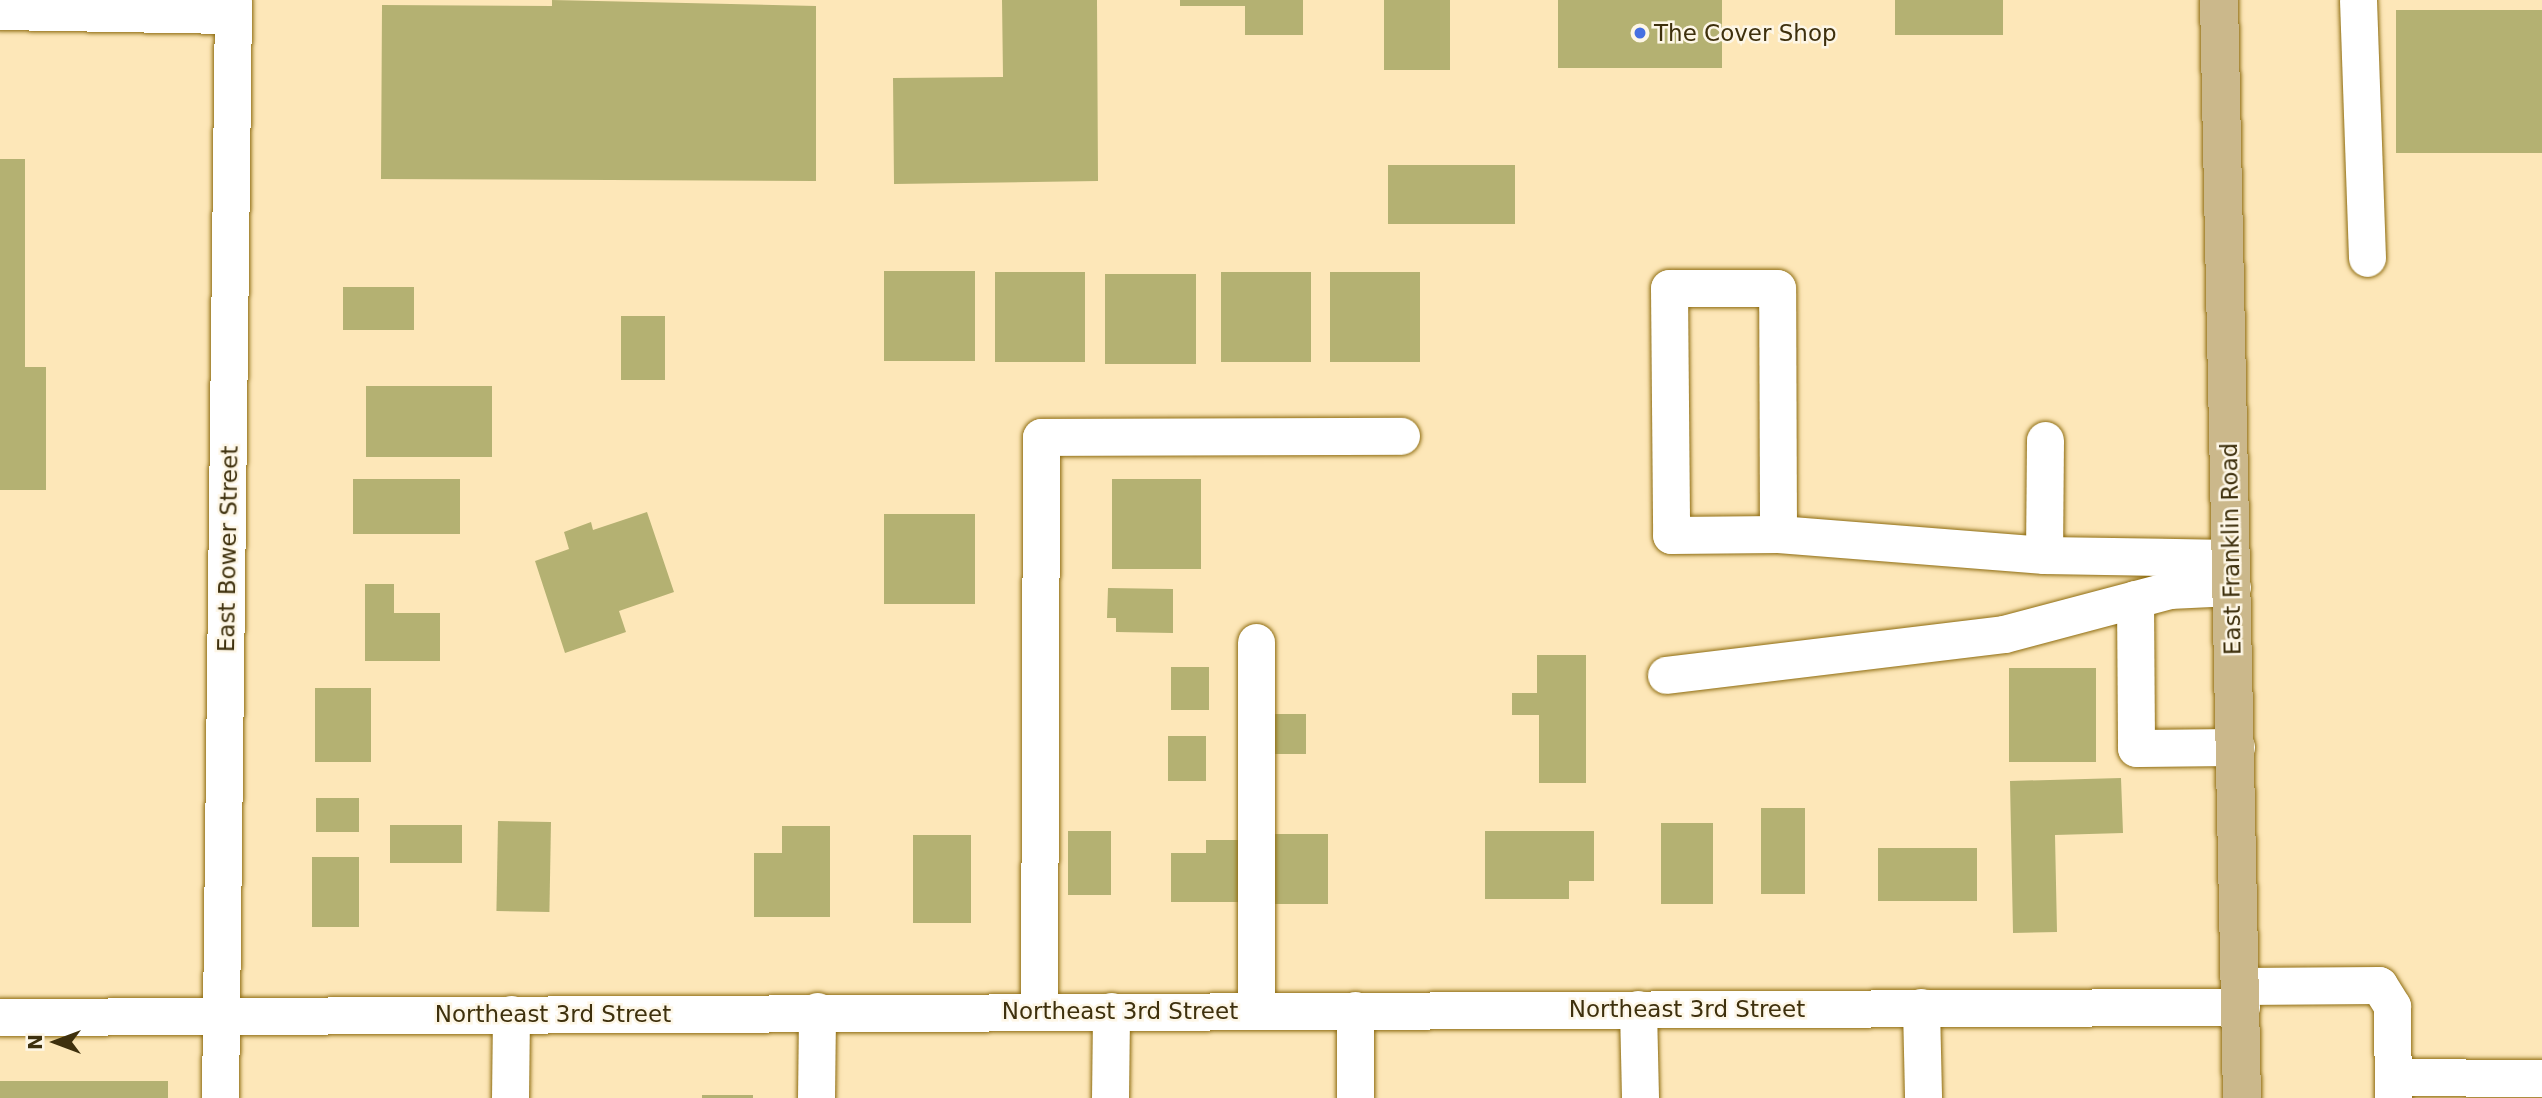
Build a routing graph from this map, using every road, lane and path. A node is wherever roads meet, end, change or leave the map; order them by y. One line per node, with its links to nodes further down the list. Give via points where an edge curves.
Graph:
1 (2219, 0): 10 (main road, East Franklin Road)
2 (2358, 0): 5 (street)
3 (233, 7): 4 (street); 24 (street, East Bower Street)
4 (0, 11)
5 (2367, 258)
6 (1401, 436): 22 (street, via 1041,437)
7 (2045, 440): 9 (street)
8 (1778, 534): 8 (street, via 1671,535 1669,288 1777,288); 9 (street)
9 (2044, 555): 10 (street)
10 (2231, 572): 11 (street); 14 (main road, East Franklin Road)
11 (2135, 599): 13 (street, via 2004,634); 14 (street, via 2136,748)
12 (1256, 642): 18 (street)
13 (1666, 675)
14 (2235, 747): 15 (main road, East Franklin Road)
15 (2241, 997): 16 (street, Northeast 3rd Street); 27 (street, Northeast 3rd Street, via 2379,985 2392,1006); 35 (main road, East Franklin Road)
16 (1921, 1007): 17 (street, Northeast 3rd Street); 34 (street)
17 (1638, 1009): 19 (street, Northeast 3rd Street); 33 (street)
18 (1256, 1010): 19 (street, Northeast 3rd Street); 21 (street, Northeast 3rd Street)
19 (1355, 1010): 32 (street)
20 (817, 1011): 22 (street, Northeast 3rd Street); 23 (street, Northeast 3rd Street); 30 (street)
21 (1111, 1011): 22 (street, Northeast 3rd Street); 31 (street)
22 (1040, 1012)
23 (511, 1014): 24 (street, Northeast 3rd Street); 29 (street)
24 (221, 1015): 25 (street, Northeast 3rd Street); 28 (street, East Bower Street)
25 (0, 1017)
26 (2542, 1079): 27 (street)
27 (2393, 1088)
28 (220, 1098)
29 (510, 1098)
30 (816, 1098)
31 (1110, 1098)
32 (1356, 1098)
33 (1640, 1098)
34 (1923, 1098)
35 (2242, 1098)

